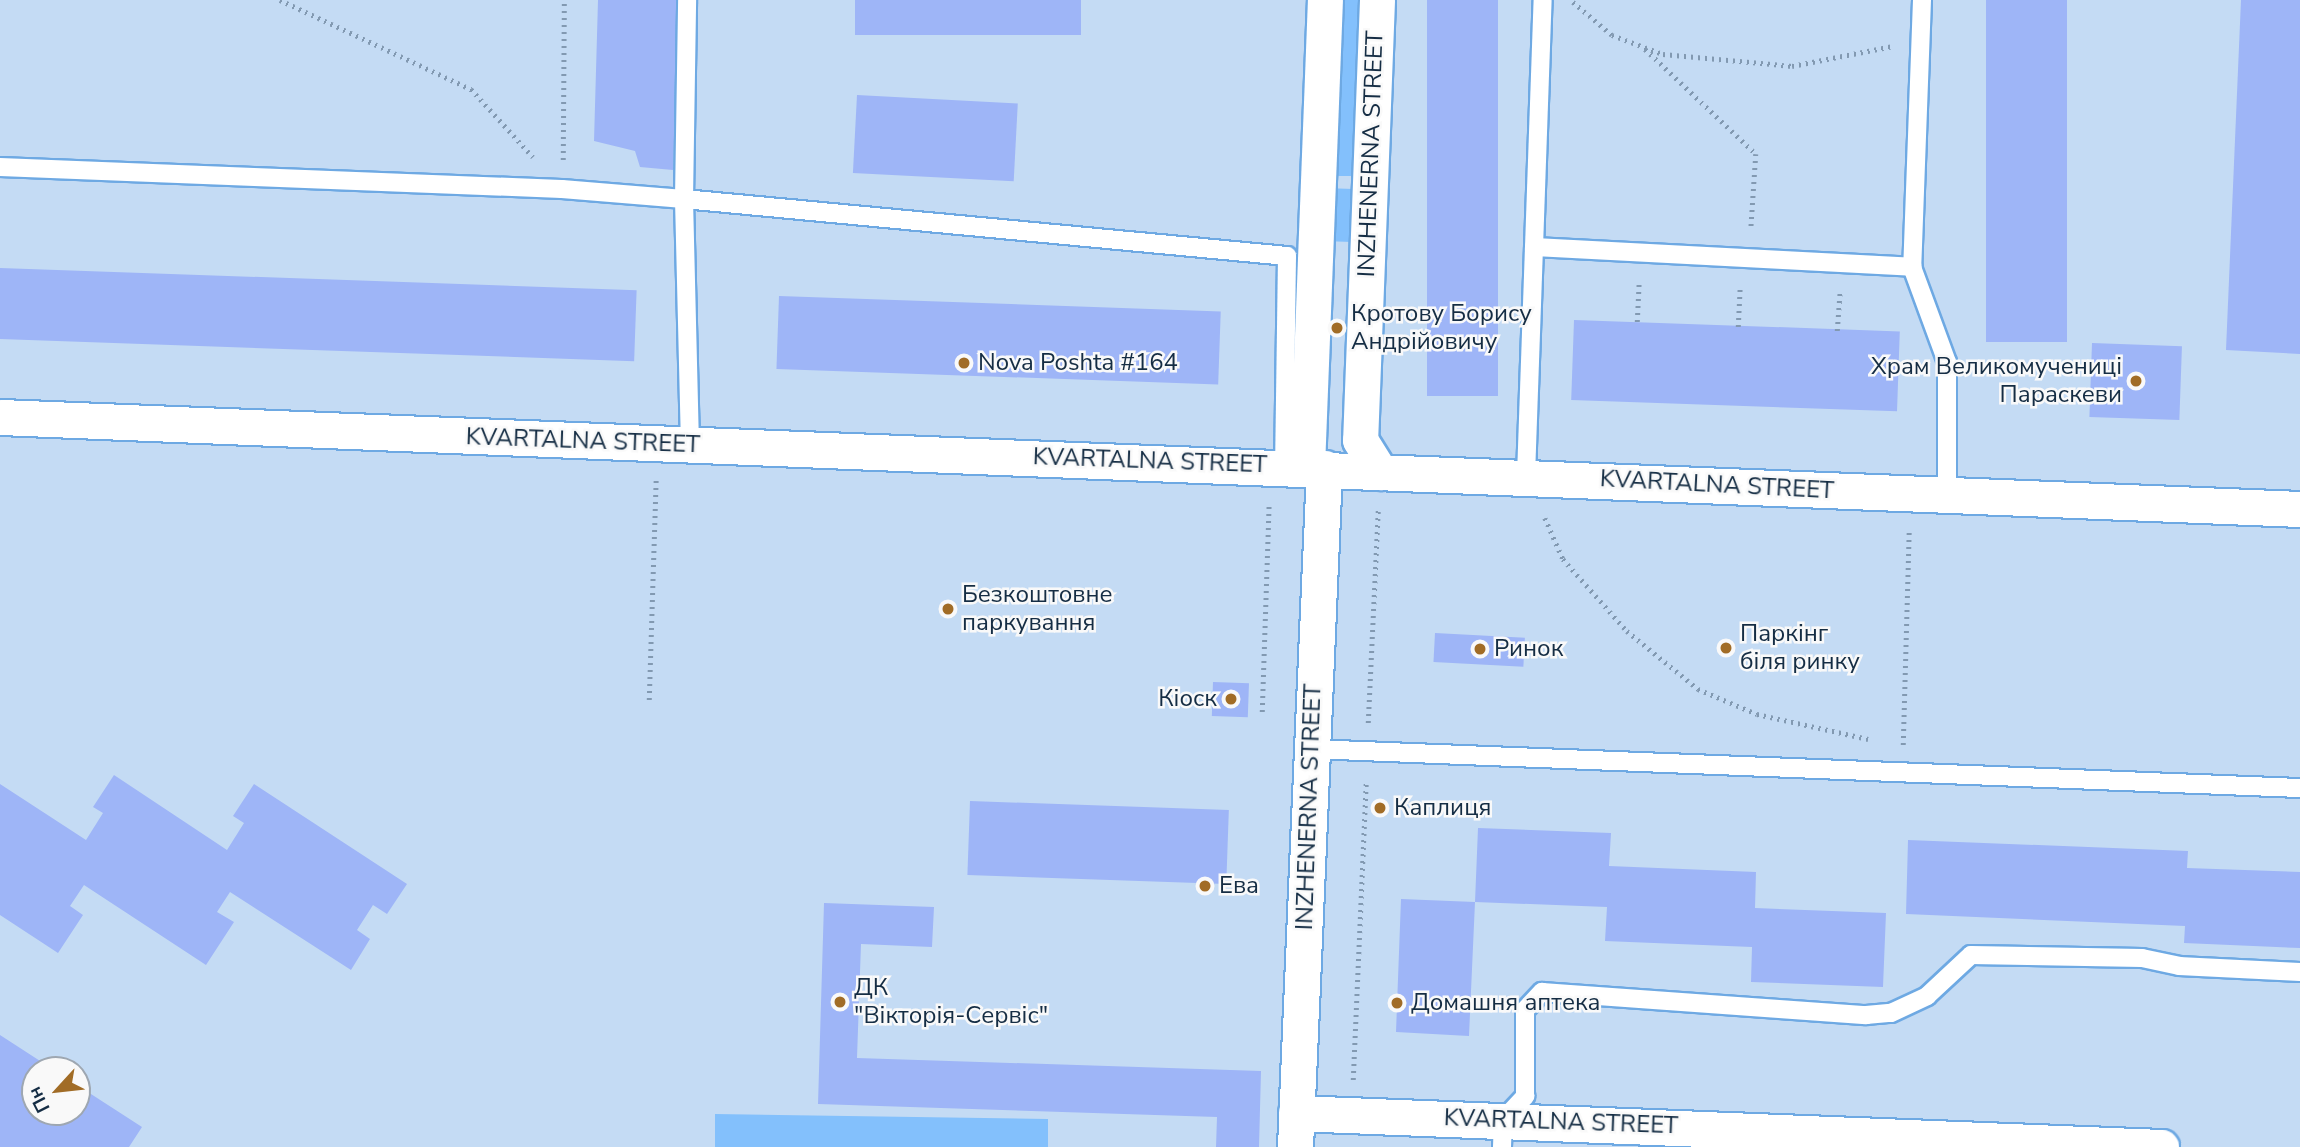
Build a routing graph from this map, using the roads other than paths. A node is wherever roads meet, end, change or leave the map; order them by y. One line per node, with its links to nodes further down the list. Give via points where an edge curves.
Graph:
1 (687, 0): 7 (lane)
2 (1325, 0): 12 (street, INZHENERNA STREET)
3 (1377, 0): 13 (street, INZHENERNA STREET, via 1360,440)
4 (1543, 0): 8 (lane)
5 (1922, 0): 9 (lane)
6 (0, 167): 7 (lane, via 562,189)
7 (684, 199): 11 (lane); 12 (lane, INZHENERNA STREET, via 1287,256)
8 (1534, 247): 9 (lane); 14 (lane)
9 (1912, 267): 15 (lane, via 1947,362)
10 (0, 417): 11 (street, KVARTALNA STREET)
11 (674, 444): 12 (street, KVARTALNA STREET)
12 (1296, 466): 13 (street, KVARTALNA STREET); 17 (street, INZHENERNA STREET)
13 (1380, 472): 14 (street, KVARTALNA STREET)
14 (1526, 476): 15 (street, KVARTALNA STREET)
15 (1947, 495): 16 (street, KVARTALNA STREET)
16 (2300, 509)
17 (1311, 749): 18 (lane); 20 (street, INZHENERNA STREET)
18 (2300, 788)
19 (2300, 972): 21 (lane, via 2179,966 2142,958 1971,955 1927,996 1891,1013 1866,1014 1542,992 1525,1010 1524,1096)
20 (1296, 1130): 21 (street, KVARTALNA STREET, via 1351,1115)
21 (1503, 1133): 22 (street, KVARTALNA STREET)
22 (1943, 1141): 23 (street, KVARTALNA STREET)
23 (2161, 1147)

